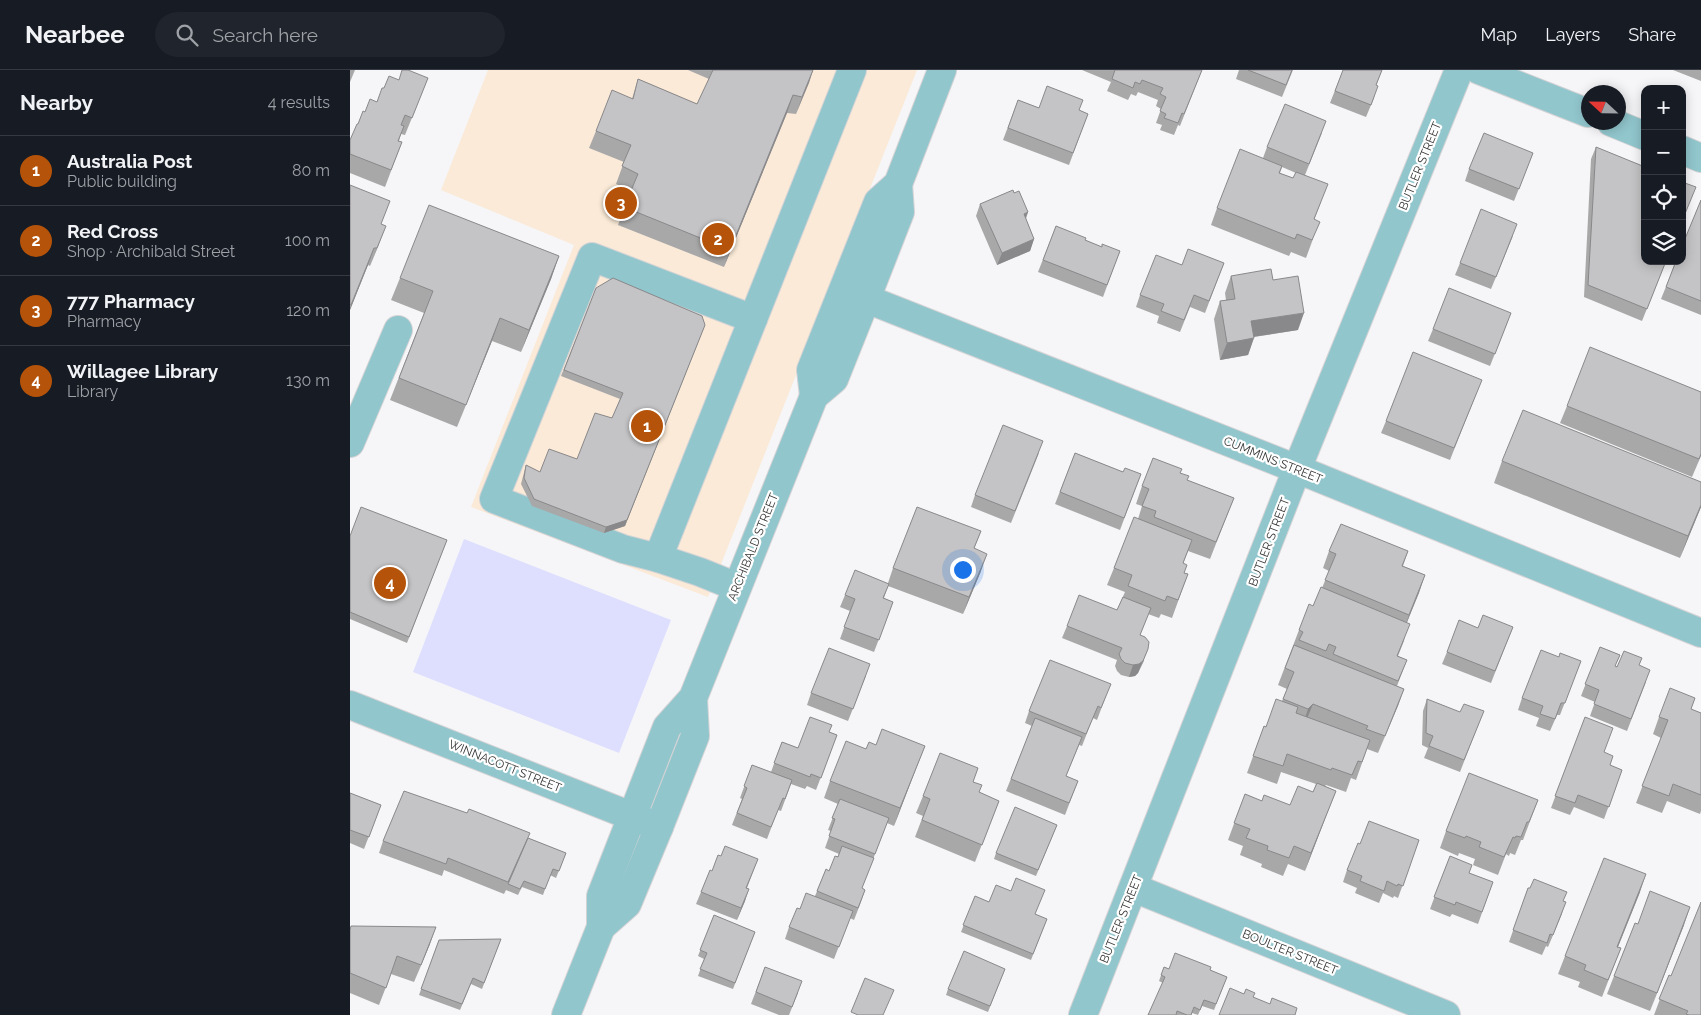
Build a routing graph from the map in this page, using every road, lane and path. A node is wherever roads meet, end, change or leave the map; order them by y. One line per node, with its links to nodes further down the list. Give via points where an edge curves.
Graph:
1 (852, 70): 11 (street)
2 (942, 70): 10 (street, ARCHIBALD STREET, via 898,184 878,202)
3 (1459, 70): 14 (street, BUTLER STREET)
4 (1479, 70): 5 (street)
5 (1581, 110)
6 (1626, 128): 7 (street)
7 (1641, 134)
8 (1686, 152): 9 (street)
9 (1701, 158)
10 (855, 295): 14 (street, CUMMINS STREET); 16 (street, ARCHIBALD STREET, via 811,370 814,396)
11 (753, 319): 15 (street); 15 (street, via 592,257 494,499 624,549)
12 (398, 330): 13 (street)
13 (350, 443)
14 (1297, 469): 17 (street, CUMMINS STREET); 22 (street, BUTLER STREET)
15 (658, 558): 16 (street)
16 (737, 587): 18 (street, ARCHIBALD STREET)
17 (1701, 633)
18 (692, 698): 20 (street, ARCHIBALD STREET, via 667,728); 21 (street, ARCHIBALD STREET, via 695,736)
19 (350, 705): 20 (street, WINNACOTT STREET)
20 (632, 816): 21 (street, WINNACOTT STREET); 23 (street, ARCHIBALD STREET, via 600,896)
21 (659, 827): 23 (street, ARCHIBALD STREET, via 627,904)
22 (1134, 888): 25 (street, BUTLER STREET); 26 (street, BOULTER STREET)
23 (601, 927): 24 (street, ARCHIBALD STREET)
24 (566, 1015)
25 (1083, 1015)
26 (1446, 1015)

